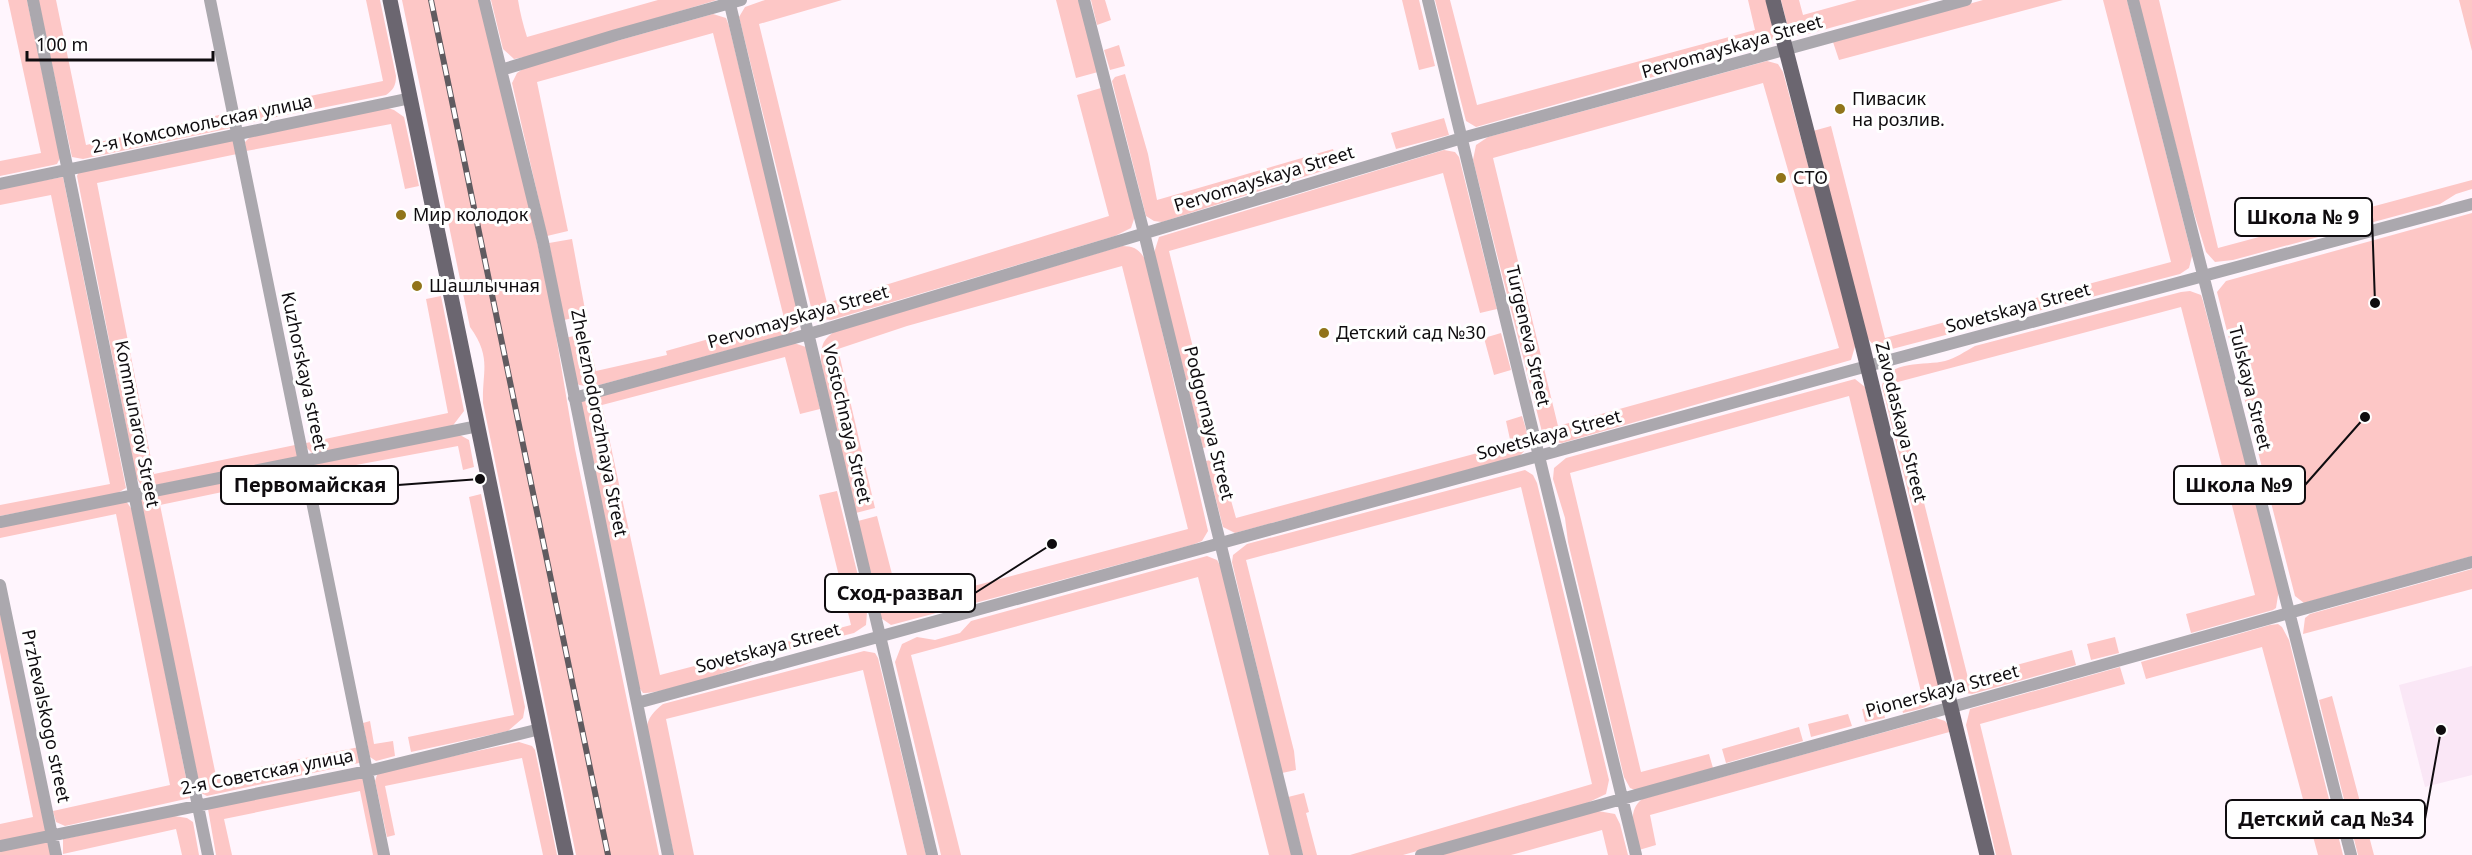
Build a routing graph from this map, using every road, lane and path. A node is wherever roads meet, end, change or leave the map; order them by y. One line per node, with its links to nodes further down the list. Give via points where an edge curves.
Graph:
1 (33, 0): 16 (street, Kommunarov Street)
2 (210, 0): 14 (street, Kuzhorskaya street)
3 (390, 0): 13 (main road)
4 (484, 0): 12 (street, Zheleznodorozhnaya Street)
5 (1084, 0): 19 (street, Podgornaya Street)
6 (1428, 0): 15 (street, Turgeneva Street)
7 (1773, 0): 11 (main road, Zavodaskaya Street)
8 (1966, 0): 11 (street, Pervomayskaya Street)
9 (2133, 0): 20 (street, Tulskaya Street)
10 (733, 1): 12 (street); 21 (street, Vostochnaya Street)
11 (1785, 50): 15 (street, Pervomayskaya Street); 22 (main road, Zavodaskaya Street)
12 (501, 70): 23 (street, Zheleznodorozhnaya Street, via 543,242)
13 (411, 99): 14 (street, 2-я Комсомольская улица); 24 (main road)
14 (238, 135): 16 (street, 2-я Комсомольская улица); 26 (street, Kuzhorskaya street)
15 (1462, 138): 19 (street, Pervomayskaya Street); 25 (street, Turgeneva Street)
16 (68, 170): 17 (street, 2-я Комсомольская улица); 27 (street, Kommunarov Street)
17 (0, 184)
18 (2472, 204): 20 (street, Sovetskaya Street)
19 (1144, 233): 21 (street, Pervomayskaya Street); 29 (street, Podgornaya Street)
20 (2203, 277): 22 (street, Sovetskaya Street); 32 (street, Tulskaya Street)
21 (809, 334): 23 (street, Pervomayskaya Street); 33 (street, Vostochnaya Street)
22 (1867, 366): 25 (street, Sovetskaya Street); 35 (main road, Zavodaskaya Street)
23 (574, 398): 34 (street, Zheleznodorozhnaya Street)
24 (478, 426): 26 (street); 36 (main road)
25 (1538, 457): 29 (street, Sovetskaya Street); 38 (street, Turgeneva Street)
26 (304, 461): 27 (street); 37 (street, Kuzhorskaya street)
27 (133, 494): 28 (street); 39 (street, Kommunarov Street)
28 (0, 522)
29 (1221, 544): 33 (street, Sovetskaya Street); 48 (street, Podgornaya Street)
30 (2472, 562): 32 (street, Pionerskaya Street)
31 (0, 585): 40 (street, Przhevalskogo street)
32 (2290, 614): 35 (street, Pionerskaya Street); 52 (street, Tulskaya Street)
33 (881, 636): 34 (street, Sovetskaya Street); 47 (street, Vostochnaya Street)
34 (636, 703): 46 (street, Zheleznodorozhnaya Street)
35 (1952, 707): 38 (street, Pionerskaya Street); 51 (main road, Zavodaskaya Street)
36 (540, 729): 37 (street, 2-я Советская улица); 45 (main road)
37 (368, 771): 39 (street, 2-я Советская улица); 44 (street, Kuzhorskaya street)
38 (1623, 800): 49 (street, Pionerskaya Street); 50 (street, Turgeneva Street)
39 (198, 804): 40 (street, 2-я Советская улица); 43 (street, Kommunarov Street)
40 (53, 835): 41 (street, 2-я Советская улица); 42 (street, Przhevalskogo street)
41 (0, 846)
42 (57, 855)
43 (208, 855)
44 (384, 855)
45 (566, 855)
46 (668, 855)
47 (932, 855)
48 (1297, 855)
49 (1421, 855)
50 (1636, 855)
51 (1987, 855)
52 (2351, 855)

